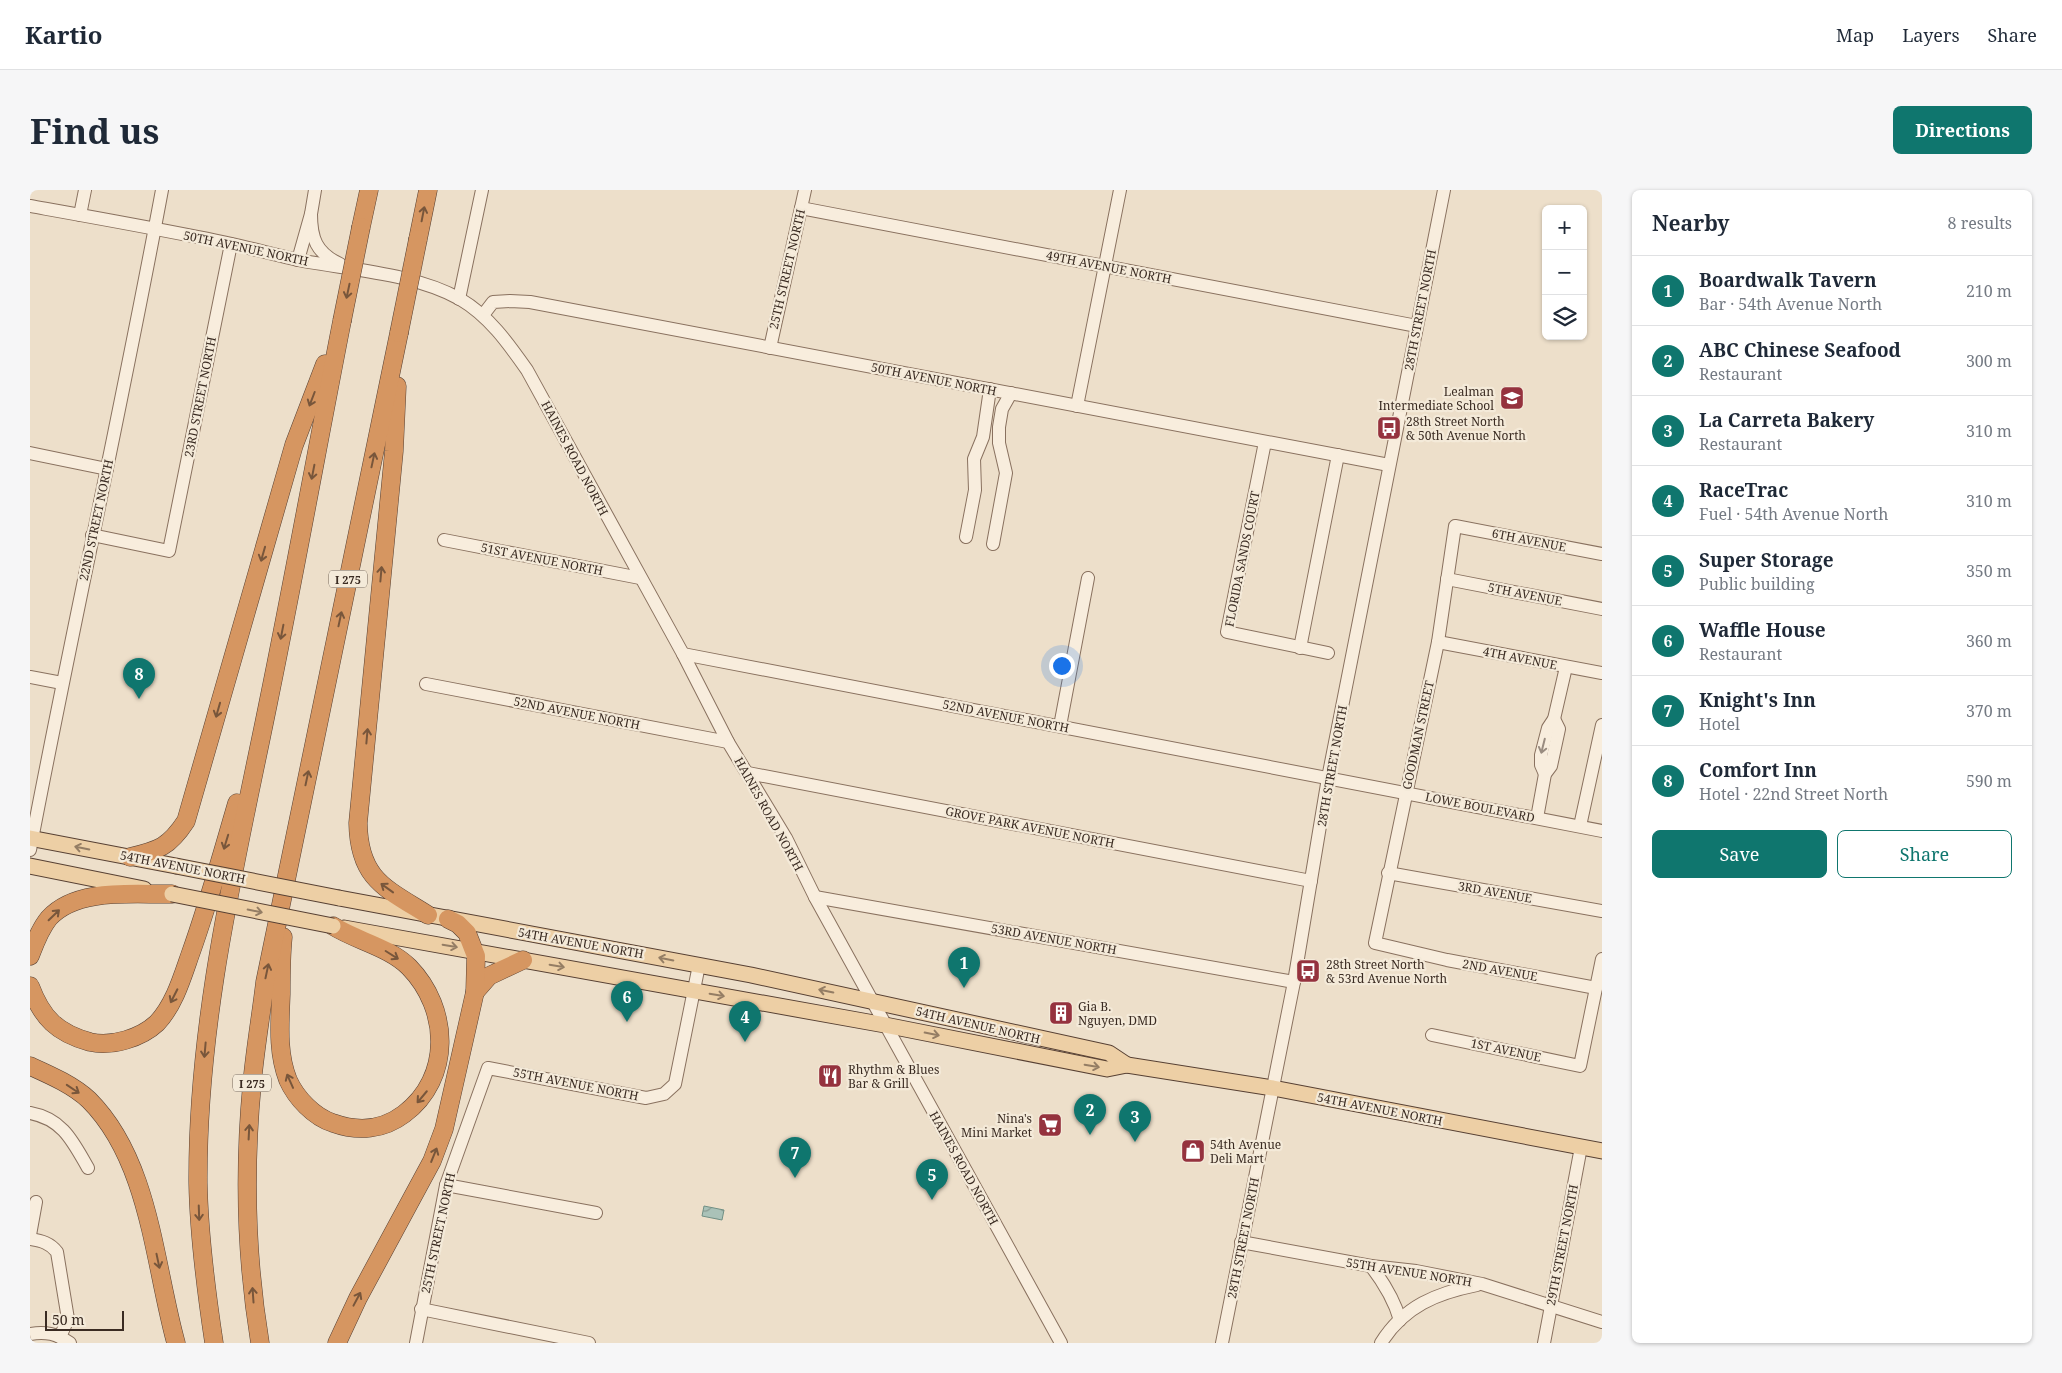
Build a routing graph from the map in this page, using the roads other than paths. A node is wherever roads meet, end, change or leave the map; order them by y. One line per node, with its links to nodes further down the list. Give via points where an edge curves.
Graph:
1 (85, 190): 13 (street)
2 (162, 190): 14 (street, 22ND STREET NORTH)
3 (315, 190): 12 (street)
4 (369, 190): 21 (highway, one-way to 21, bridge)
5 (428, 190): 23 (highway, I 275, one-way to 5, bridge)
6 (482, 190): 19 (street)
7 (805, 190): 11 (street, 25TH STREET NORTH)
8 (1120, 190): 17 (street)
9 (1444, 190): 22 (street, 28TH STREET NORTH)
10 (30, 206): 13 (street, 50TH AVENUE NORTH)
11 (801, 208): 17 (street, 49TH AVENUE NORTH); 24 (street, 25TH STREET NORTH)
12 (311, 214): 16 (street); 18 (street, via 315,244 333,261)
13 (80, 215): 14 (street, 50TH AVENUE NORTH)
14 (155, 230): 15 (street, 50TH AVENUE NORTH); 32 (street, 22ND STREET NORTH)
15 (231, 244): 16 (street, 50TH AVENUE NORTH); 34 (street, 23RD STREET NORTH, via 169,551)
16 (298, 260): 18 (street, 50TH AVENUE NORTH)
17 (1104, 266): 22 (street, 49TH AVENUE NORTH); 27 (street)
18 (351, 269): 19 (street, 50TH AVENUE NORTH, via 387,275)
19 (460, 299): 20 (street, HAINES ROAD NORTH)
20 (483, 314): 24 (street, 50TH AVENUE NORTH, via 493,302 530,302); 39 (street, HAINES ROAD NORTH, via 527,370)
21 (342, 321): 52 (highway, one-way to 52); 64 (highway, one-way to 64, via 294,445 186,821 176,836 159,850)
22 (1417, 326): 31 (street, 28TH STREET NORTH)
23 (399, 333): 60 (highway, I 275, one-way to 23); 71 (highway, one-way to 23, via 375,879 359,842 358,823 394,451)
24 (770, 348): 25 (street, 50TH AVENUE NORTH)
25 (990, 389): 26 (street, 50TH AVENUE NORTH); 35 (street, via 983,437 974,459 975,490)
26 (1011, 393): 27 (street, 50TH AVENUE NORTH); 37 (street, via 1002,410 999,427 1006,473)
27 (1077, 406): 28 (street, 50TH AVENUE NORTH)
28 (1265, 442): 30 (street, 50TH AVENUE NORTH); 44 (street, FLORIDA SANDS COURT, via 1227,632)
29 (30, 453): 32 (street)
30 (1338, 455): 31 (street, 50TH AVENUE NORTH); 44 (street)
31 (1390, 465): 57 (street, 28TH STREET NORTH)
32 (107, 469): 34 (street, 22ND STREET NORTH)
33 (1455, 526): 38 (street, 6TH AVENUE); 41 (street, GOODMAN STREET)
34 (92, 535): 50 (street, 22ND STREET NORTH)
35 (966, 537)
36 (444, 540): 39 (street, 51ST AVENUE NORTH)
37 (992, 544)
38 (1602, 554)
39 (640, 578): 46 (street, HAINES ROAD NORTH)
40 (1088, 578): 54 (street)
41 (1447, 579): 42 (street, 5TH AVENUE); 43 (street, GOODMAN STREET)
42 (1602, 609)
43 (1438, 642): 47 (street, 4TH AVENUE); 58 (street, GOODMAN STREET)
44 (1300, 648): 45 (street, FLORIDA SANDS COURT)
45 (1328, 653)
46 (683, 654): 54 (street, 52ND AVENUE NORTH); 55 (street, HAINES ROAD NORTH)
47 (1566, 667): 48 (street, 4TH AVENUE); 59 (street, via 1554,719 1548,728 1541,756 1545,774)
48 (1602, 673)
49 (30, 677): 50 (street)
50 (62, 683): 63 (street, 22ND STREET NORTH)
51 (426, 684): 55 (street, 52ND AVENUE NORTH)
52 (270, 695): 81 (highway, one-way to 81, via 182,979 157,1023 121,1042 94,1043 73,1037 50,1023 36,1003); 111 (highway, one-way to 111, via 222,933 204,1060 199,1138 200,1230)
53 (1602, 725): 61 (street)
54 (1060, 726): 57 (street, 52ND AVENUE NORTH)
55 (728, 742): 56 (street, HAINES ROAD NORTH)
56 (748, 773): 67 (street, GROVE PARK AVENUE NORTH); 69 (street, HAINES ROAD NORTH)
57 (1328, 778): 58 (street, LOWE BOULEVARD); 67 (street, 28TH STREET NORTH)
58 (1405, 793): 59 (street, LOWE BOULEVARD); 66 (street, GOODMAN STREET)
59 (1537, 818): 61 (street, LOWE BOULEVARD)
60 (297, 826): 73 (highway, one-way to 60, via 393,955 409,967 421,982 440,1028 440,1054 425,1094 395,1121 377,1127 359,1129 342,1126 316,1114 295,1093 282,1061 279,1039 282,940); 112 (highway, I 275, one-way to 60, via 250,1242 248,1162 252,1084 265,982)
61 (1580, 826): 62 (street, LOWE BOULEVARD)
62 (1602, 831)
63 (31, 842): 64 (main road, 54TH AVENUE NORTH, one-way to 63)
64 (130, 857): 71 (main road, 54TH AVENUE NORTH, bridge)
65 (30, 866): 68 (main road, 54TH AVENUE NORTH)
66 (1388, 873): 70 (street, 3RD AVENUE); 74 (street, GOODMAN STREET)
67 (1312, 881): 80 (street, 28TH STREET NORTH)
68 (172, 894): 73 (main road, 54TH AVENUE NORTH, one-way to 73, bridge); 76 (highway, one-way to 68, via 37,937 63,906 92,895)
69 (815, 896): 80 (street, 53RD AVENUE NORTH); 85 (street, HAINES ROAD NORTH)
70 (1602, 911)
71 (428, 915): 72 (main road, 54TH AVENUE NORTH)
72 (448, 919): 75 (highway, via 467,933); 79 (main road, 54TH AVENUE NORTH, one-way to 72)
73 (333, 926): 75 (main road, 54TH AVENUE NORTH, one-way to 75)
74 (1375, 943): 82 (street, 2ND AVENUE)
75 (475, 951): 78 (main road, 54TH AVENUE NORTH); 84 (highway)
76 (30, 956)
77 (1602, 959): 82 (street)
78 (523, 960): 83 (main road, 54TH AVENUE NORTH, one-way to 83); 84 (highway, via 489,976)
79 (699, 965): 83 (street); 85 (main road, 54TH AVENUE NORTH, one-way to 79)
80 (1294, 982): 91 (street, 28TH STREET NORTH)
81 (30, 986)
82 (1596, 988): 87 (street, 1ST AVENUE, via 1580,1066)
83 (694, 991): 86 (main road, 54TH AVENUE NORTH, one-way to 86); 90 (street, 55TH AVENUE NORTH, via 675,1084 664,1094 646,1098)
84 (475, 992): 113 (highway, one-way to 84, via 432,1161 444,1128)
85 (873, 1001): 86 (street, HAINES ROAD NORTH); 88 (main road, 54TH AVENUE NORTH, via 1109,1054)
86 (884, 1024): 88 (main road, 54TH AVENUE NORTH, one-way to 88, via 1107,1069); 116 (street, HAINES ROAD NORTH)
87 (1432, 1035)
88 (1128, 1065): 91 (main road, 54TH AVENUE NORTH)
89 (30, 1066): 110 (highway, one-way to 110, via 88,1099 118,1137 136,1182 157,1254)
90 (488, 1068): 96 (street, 25TH STREET NORTH)
91 (1273, 1088): 93 (main road, 54TH AVENUE NORTH); 101 (street, 28TH STREET NORTH)
92 (30, 1113): 95 (street, via 57,1124 68,1133)
93 (1582, 1147): 94 (main road, 54TH AVENUE NORTH); 104 (street, 29TH STREET NORTH)
94 (1602, 1151)
95 (88, 1168)
96 (446, 1185): 98 (street); 105 (street, 25TH STREET NORTH)
97 (36, 1202): 99 (street)
98 (596, 1213)
99 (30, 1235)
100 (30, 1239): 109 (street, via 44,1242 57,1252 68,1319)
101 (1241, 1242): 102 (street, 55TH AVENUE NORTH); 117 (street, 28TH STREET NORTH)
102 (1371, 1266): 103 (street, 55TH AVENUE NORTH); 106 (street, via 1387,1287)
103 (1482, 1284): 104 (street, 55TH AVENUE NORTH); 106 (street, via 1448,1291 1424,1301)
104 (1551, 1305): 107 (street, 55TH AVENUE NORTH); 119 (street, 29TH STREET NORTH)
105 (421, 1309): 114 (street, 25TH STREET NORTH); 115 (street)
106 (1400, 1320): 118 (street)
107 (1602, 1322)
108 (30, 1334): 109 (street, via 54,1333)
109 (65, 1340)
110 (176, 1343)
111 (214, 1343)
112 (260, 1343)
113 (337, 1343)
114 (416, 1343)
115 (589, 1343)
116 (1061, 1343)
117 (1222, 1343)
118 (1381, 1343)
119 (1544, 1343)

